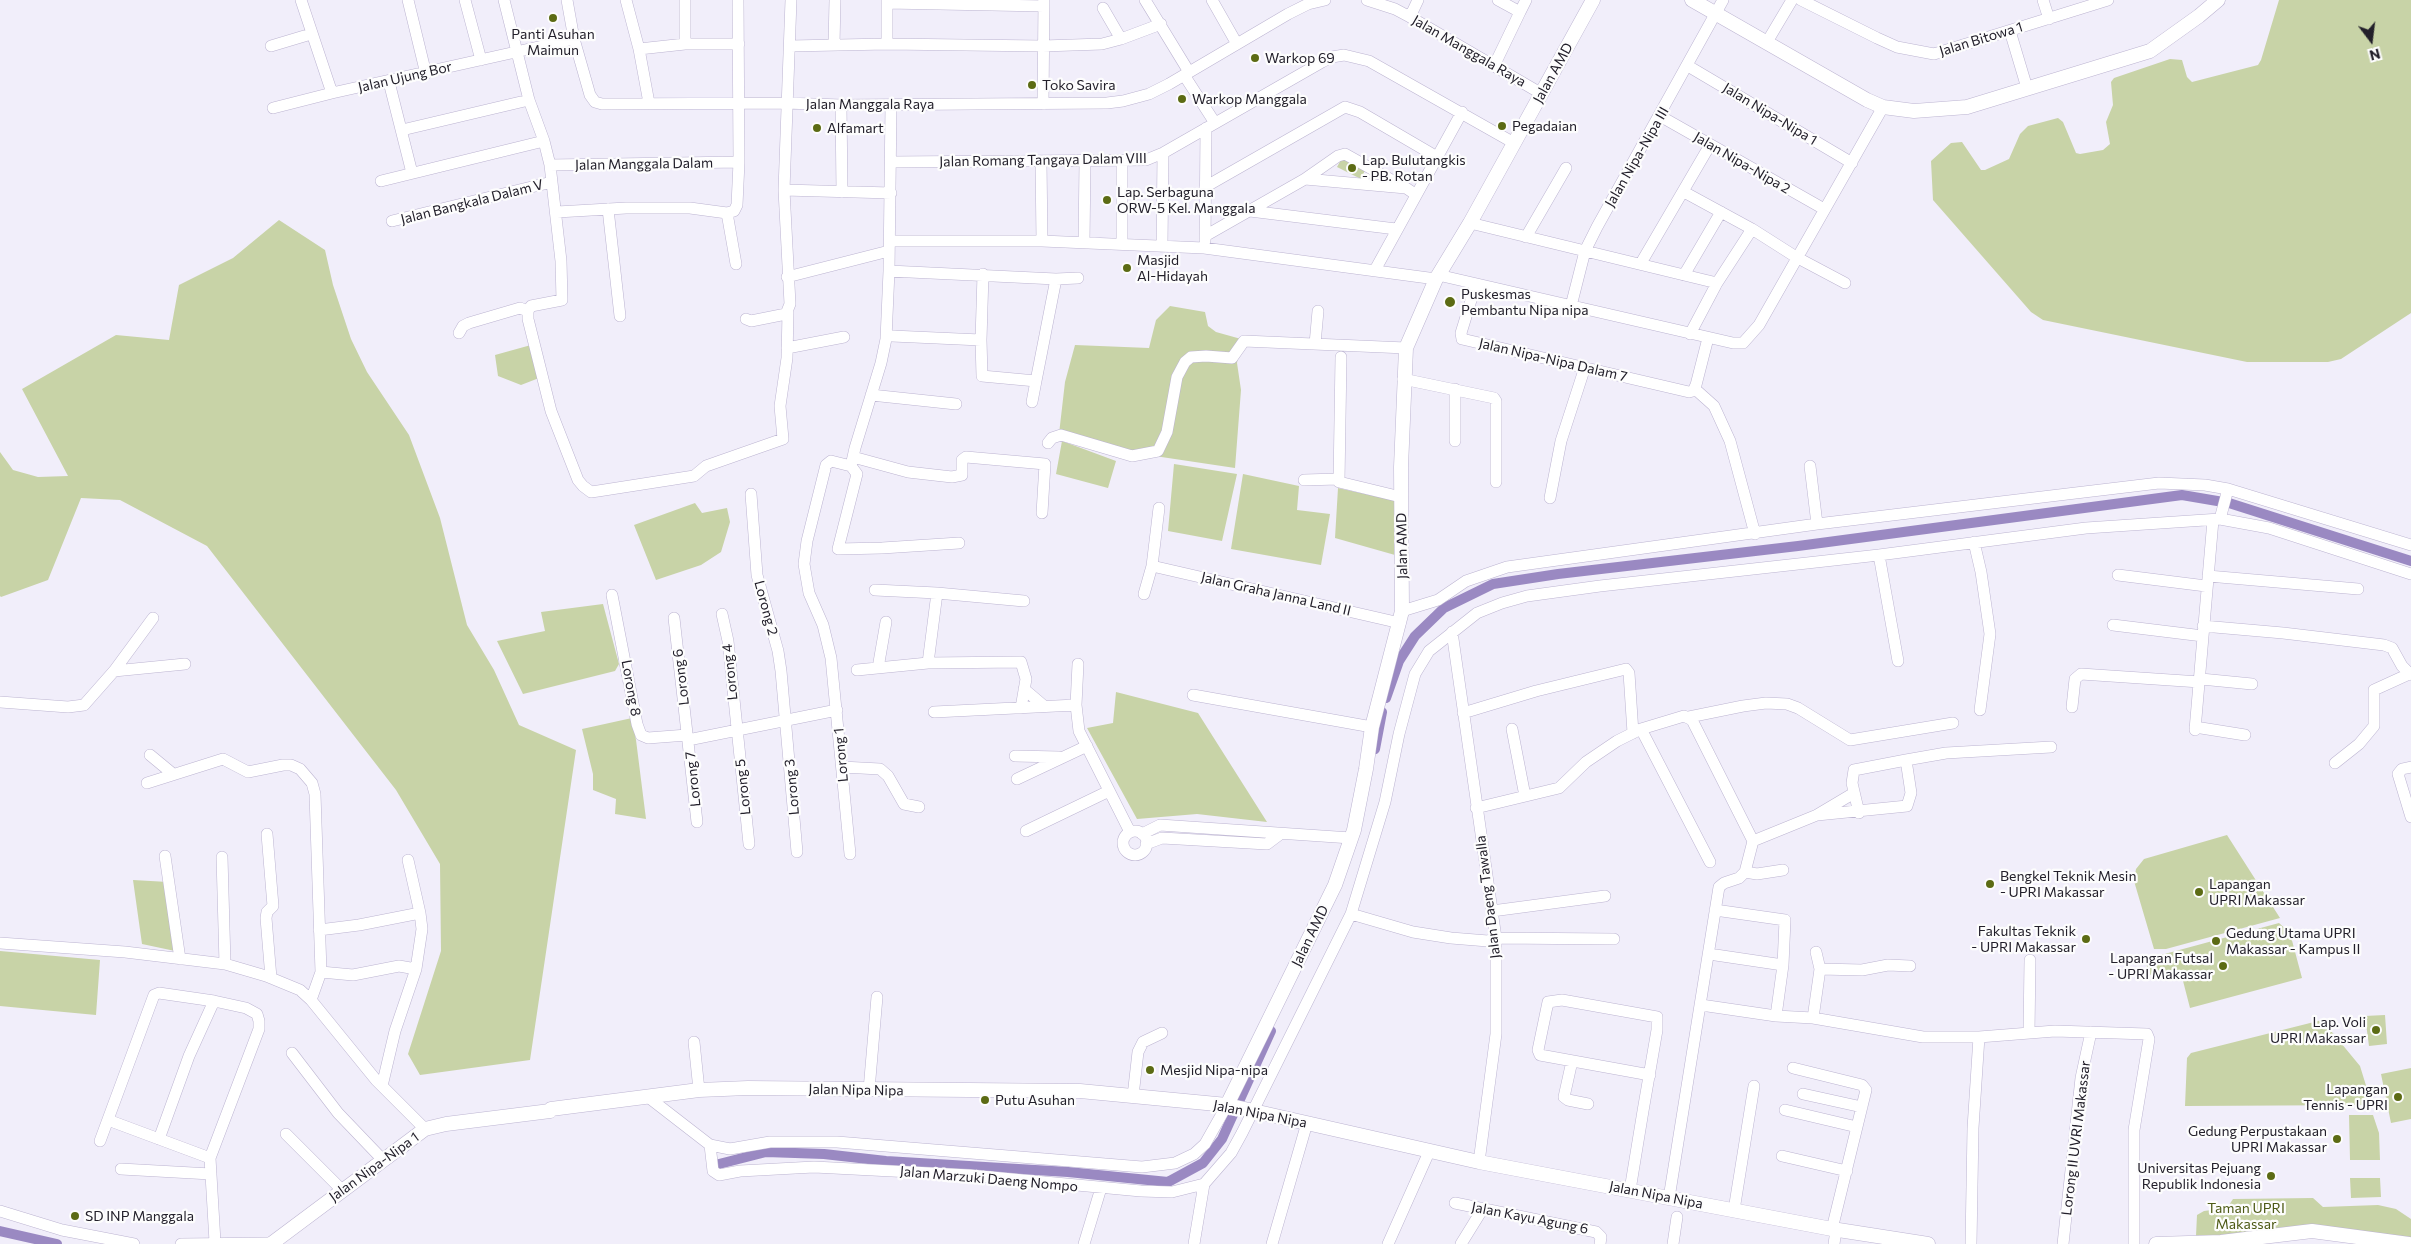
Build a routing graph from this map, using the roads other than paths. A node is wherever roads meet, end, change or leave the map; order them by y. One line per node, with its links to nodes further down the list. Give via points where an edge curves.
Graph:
1 (301, 0): 36 (street)
2 (408, 0): 54 (street)
3 (465, 0): 50 (street)
4 (504, 0): 49 (street)
5 (567, 0): 37 (street, Jalan Manggala Raya)
6 (626, 0): 48 (street)
7 (685, 0): 40 (street)
8 (738, 0): 41 (street)
9 (791, 0): 46 (street)
10 (835, 0): 44 (street)
11 (1145, 0): 34 (street)
12 (1212, 0): 43 (street)
13 (1325, 0): 43 (street, Jalan Manggala Raya, via 1298,8)
14 (1367, 0): 32 (street, Jalan Manggala Raya)
15 (1418, 0): 32 (street)
16 (1498, 0): 30 (street)
17 (1526, 0): 30 (street)
18 (1593, 0): 58 (street, Jalan AMD)
19 (1692, 0): 31 (street)
20 (1724, 0): 31 (street, Jalan Nipa-Nipa III)
21 (1792, 0): 39 (street)
22 (1801, 0): 35 (street, Jalan Bitowa 1, via 1876,38 1928,54)
23 (2043, 0): 33 (street)
24 (2108, 0): 33 (street, Jalan Bitowa 1)
25 (2218, 0): 56 (street, via 2150,51)
26 (887, 1): 27 (street); 42 (street)
27 (997, 2): 28 (street)
28 (1044, 3): 47 (street)
29 (1103, 8): 38 (street)
30 (1520, 12): 51 (street)
31 (1716, 14): 39 (street); 52 (street, Jalan Nipa-Nipa III)
32 (1410, 16): 51 (street, Jalan Manggala Raya)
33 (2049, 19): 35 (street, Jalan Bitowa 1)
34 (1161, 24): 38 (street); 53 (street)
35 (2010, 31): 56 (street)
36 (311, 34): 45 (street); 57 (street)
37 (574, 39): 49 (street, Jalan Ujung Bor); 60 (street, Jalan Manggala Raya, via 593,100 602,104)
38 (1121, 39): 47 (street, via 1102,44)
39 (1767, 42): 66 (street)
40 (685, 44): 41 (street); 48 (street)
41 (739, 44): 62 (street)
42 (887, 44): 44 (street); 47 (street)
43 (1237, 44): 53 (street, Jalan Manggala Raya)
44 (834, 45): 46 (street)
45 (271, 46)
46 (790, 46): 61 (street)
47 (1043, 46): 63 (street)
48 (639, 49): 60 (street)
49 (517, 51): 50 (street, Jalan Ujung Bor); 59 (street)
50 (481, 60): 54 (street, Jalan Ujung Bor)
51 (1494, 66): 58 (street, Jalan Manggala Raya)
52 (1688, 66): 69 (street, Jalan Nipa-Nipa III); 82 (street, Jalan Nipa-Nipa 1)
53 (1187, 73): 63 (street, Jalan Manggala Raya, via 1149,94 1123,101); 70 (street)
54 (426, 74): 55 (street, Jalan Ujung Bor)
55 (389, 82): 57 (street, Jalan Ujung Bor); 71 (street)
56 (2026, 88): 66 (street, via 1958,109 1914,111)
57 (332, 93): 67 (street, Jalan Ujung Bor)
58 (1542, 94): 73 (street, Jalan AMD)
59 (529, 100): 71 (street); 72 (street)
60 (649, 103): 62 (street, Jalan Manggala Raya)
61 (786, 103): 62 (street, Jalan Manggala Raya); 64 (street, Jalan Manggala Raya); 90 (street)
62 (738, 104): 80 (street)
63 (1044, 104): 65 (street, Jalan Manggala Raya)
64 (841, 105): 65 (street, Jalan Manggala Raya); 92 (street)
65 (891, 105): 81 (street)
66 (1883, 107): 82 (street)
67 (273, 108)
68 (1462, 112): 70 (street, Jalan Romang Tangaya Dalam VIII, via 1368,60 1344,56 1322,62); 73 (street, Jalan Romang Tangaya Dalam VIII); 76 (street)
69 (1660, 116): 74 (street, Jalan Nipa-Nipa 2); 112 (street, Jalan Nipa-Nipa III)
70 (1210, 126): 75 (street, Jalan Romang Tangaya Dalam VIII); 89 (street)
71 (402, 130): 85 (street)
72 (544, 141): 83 (street); 85 (street)
73 (1514, 142): 102 (street, Jalan AMD)
74 (1710, 144): 93 (street); 96 (street, Jalan Nipa-Nipa 2)
75 (1163, 153): 79 (street, Jalan Romang Tangaya Dalam VIII, via 1146,160); 111 (street)
76 (1438, 157): 89 (street, via 1360,112 1345,107); 91 (street)
77 (1041, 161): 78 (street, Jalan Romang Tangaya Dalam VIII); 81 (street, Jalan Romang Tangaya Dalam VIII); 106 (street)
78 (1085, 161): 79 (street, Jalan Romang Tangaya Dalam VIII); 108 (street)
79 (1122, 161): 109 (street)
80 (739, 162): 83 (street, Jalan Manggala Dalam); 100 (street, via 737,205 734,211)
81 (891, 162): 94 (street)
82 (1852, 163): 96 (street)
83 (550, 165): 88 (street)
84 (1566, 168): 105 (street)
85 (412, 173): 87 (street)
86 (1305, 179): 91 (street); 91 (street, via 1345,154); 97 (street)
87 (381, 181)
88 (552, 182): 98 (street); 101 (street, Jalan Bangkala Dalam V)
89 (1205, 188): 107 (street)
90 (784, 190): 92 (street); 120 (street)
91 (1411, 191): 103 (street)
92 (842, 192): 94 (street)
93 (1684, 192): 99 (street); 114 (street)
94 (890, 193): 110 (street)
95 (608, 209): 98 (street); 100 (street, via 690,208); 131 (street)
96 (1824, 209): 113 (street)
97 (1250, 211): 103 (street); 107 (street)
98 (557, 212): 128 (street, via 563,298 531,306)
99 (1721, 212): 104 (street); 119 (street)
100 (727, 213): 115 (street)
101 (392, 221)
102 (1470, 223): 105 (street); 121 (street, Jalan AMD)
103 (1396, 229): 116 (street)
104 (1752, 229): 113 (street); 124 (street)
105 (1526, 237): 112 (street)
106 (1042, 241): 108 (street); 110 (street)
107 (1204, 242): 111 (street); 116 (street)
108 (1084, 243): 109 (street)
109 (1122, 244): 111 (street)
110 (890, 246): 117 (street); 120 (street)
111 (1162, 247)
112 (1585, 251): 114 (street); 127 (street, Jalan Nipa-Nipa III)
113 (1796, 257): 125 (street); 137 (street, via 1759,325 1745,341 1738,344)
114 (1641, 263): 119 (street)
115 (736, 264)
116 (1375, 270): 121 (street)
117 (889, 271): 118 (street); 148 (street, via 886,339)
118 (983, 274): 123 (street); 138 (street)
119 (1684, 274): 124 (street)
120 (787, 277): 130 (street)
121 (1437, 277): 126 (street); 141 (street, Jalan AMD)
122 (1078, 278): 123 (street)
123 (1056, 279): 145 (street)
124 (1717, 283): 134 (street)
125 (1845, 283)
126 (1476, 284): 127 (street); 143 (street, Jalan Nipa-Nipa Dalam 7, via 1462,339)
127 (1571, 306): 134 (street)
128 (528, 310): 133 (street, via 520,308 469,322); 140 (street, via 550,411 578,480 591,492 694,476 706,466 783,440 780,414)
129 (1318, 311): 139 (street)
130 (788, 312): 132 (street); 140 (street)
131 (620, 316)
132 (748, 320)
133 (459, 333)
134 (1690, 334): 137 (street)
135 (892, 336): 138 (street)
136 (844, 337): 140 (street)
137 (1708, 338): 146 (street)
138 (981, 340): 145 (street, via 982,376)
139 (1315, 344): 141 (street); 152 (street, via 1246,341 1232,358 1189,358 1177,377 1164,440 1158,452 1153,454 1132,456 1061,435)
140 (787, 348)
141 (1406, 348): 144 (street, Jalan AMD)
142 (1341, 357): 155 (street)
143 (1584, 367): 146 (street, Jalan Nipa-Nipa Dalam 7, via 1689,392); 161 (street, via 1561,441)
144 (1403, 379): 147 (street); 160 (street, Jalan AMD)
145 (1036, 381): 149 (street)
146 (1696, 387): 166 (street, via 1714,406 1730,441)
147 (1455, 389): 151 (street); 157 (street, via 1492,397 1496,401)
148 (871, 395): 150 (street); 153 (street)
149 (1032, 402)
150 (956, 404)
151 (1455, 441)
152 (1048, 442)
153 (852, 462): 163 (street, via 952,477 962,475 962,460 966,457 1045,464); 168 (street, via 857,474 838,548); 206 (street, Lorong 1, via 831,461 826,464 804,564 809,592 823,625 831,658)
154 (1810, 466): 165 (street)
155 (1338, 479): 156 (street); 160 (street, via 1345,485)
156 (1304, 480)
157 (1496, 482)
158 (2228, 493): 164 (street); 165 (street, via 2205,485 2159,483); 169 (street)
159 (751, 494): 211 (street, Lorong 2, via 757,575 778,651)
160 (1401, 497): 182 (street, Jalan AMD)
161 (1550, 498)
162 (1159, 508): 171 (street)
163 (1042, 513)
164 (2219, 516): 167 (street); 172 (street, via 2270,528); 174 (street)
165 (1818, 524): 166 (street)
166 (1755, 534): 182 (street, via 1507,567 1466,581 1438,600)
167 (1974, 542): 170 (street); 207 (street, via 1990,634)
168 (959, 543)
169 (2411, 545)
170 (1879, 555): 188 (street, via 1527,596 1478,613); 189 (street)
171 (1152, 566): 178 (street); 182 (street, Jalan Graha Janna Land II)
172 (2411, 574)
173 (2118, 575): 174 (street)
174 (2207, 581): 176 (street, via 2232,578); 187 (street)
175 (875, 590): 177 (street)
176 (2358, 590)
177 (938, 593): 180 (street); 190 (street)
178 (1144, 594)
179 (612, 595): 218 (street, Lorong 8, via 641,735 648,738)
180 (1024, 601)
181 (722, 614): 215 (street, Lorong 4, via 728,642)
182 (1401, 617): 213 (street, Jalan AMD)
183 (153, 618): 195 (street)
184 (674, 618): 218 (street, Lorong 6)
185 (886, 622): 193 (street)
186 (2114, 625): 187 (street)
187 (2203, 631): 196 (street, via 2283,633 2384,645 2392,648); 197 (street)
188 (1452, 632): 209 (street, Jalan Daeng Tawalla); 257 (street, via 1429,651 1415,674 1385,802)
189 (1898, 661)
190 (928, 663): 193 (street); 199 (street, via 1021,662 1026,679)
191 (184, 664): 195 (street)
192 (1078, 664): 202 (street)
193 (878, 668): 194 (street)
194 (857, 670)
195 (114, 671): 201 (street, via 82,706)
196 (2407, 672): 225 (street, via 2374,690 2374,726 2359,744)
197 (2200, 680): 198 (street); 204 (street, via 2081,674 2075,679); 217 (street, via 2195,729)
198 (2252, 684)
199 (1024, 689): 203 (street); 205 (street)
200 (1193, 695): 213 (street)
201 (0, 702)
202 (1076, 705): 203 (street); 219 (street, via 1079,731)
203 (1044, 706): 205 (street)
204 (2072, 707)
205 (1021, 708): 208 (street)
206 (837, 710): 211 (street); 227 (street, Lorong 1)
207 (1980, 710)
208 (934, 712)
209 (1463, 713): 216 (street, via 1536,690 1626,670); 235 (street, Jalan Daeng Tawalla)
210 (1689, 717): 212 (street, via 1743,706 1787,704 1850,740); 216 (street, via 1676,717); 243 (street)
211 (787, 721): 215 (street); 245 (street, Lorong 3)
212 (1953, 723)
213 (1372, 727): 242 (street, Jalan AMD)
214 (1512, 729): 233 (street)
215 (736, 730): 218 (street); 244 (street, Lorong 5)
216 (1637, 731): 233 (street, via 1586,762 1559,788); 250 (street)
217 (2245, 735)
218 (688, 738): 239 (street, Lorong 7)
219 (1087, 746): 223 (street); 231 (street)
220 (2051, 747): 224 (street, via 1946,753)
221 (150, 755): 228 (street)
222 (1016, 756): 223 (street)
223 (1063, 757): 229 (street)
224 (1906, 760): 232 (street, via 1854,770); 236 (street, via 1911,793 1907,806)
225 (2335, 763)
226 (2411, 767): 238 (street, via 2402,769 2398,774)
227 (842, 768): 234 (street, via 880,769 888,776 904,804); 246 (street, Lorong 1)
228 (173, 774): 230 (street); 258 (street, via 223,759 248,772 283,765 300,769 312,783 315,794)
229 (1017, 779)
230 (147, 783)
231 (1109, 791): 240 (street); 242 (street, via 1139,837 1160,825)
232 (1854, 793): 236 (street); 237 (street)
233 (1525, 796): 235 (street)
234 (919, 807)
235 (1476, 808): 255 (street, Jalan Daeng Tawalla)
236 (1859, 812): 237 (street)
237 (1818, 815): 243 (street)
238 (2411, 817)
239 (697, 822)
240 (1026, 830)
241 (268, 834): 272 (street, via 273,906 266,918)
242 (1351, 838): 296 (street, Jalan AMD, via 1334,885)
243 (1753, 841): 252 (street)
244 (749, 844)
245 (797, 852)
246 (850, 854)
247 (165, 856): 264 (street)
248 (222, 857): 266 (street)
249 (408, 860): 256 (street)
250 (1710, 862)
251 (1783, 870): 252 (street, via 1757,874)
252 (1745, 872): 254 (street, via 1736,880 1721,885)
253 (1605, 896): 255 (street)
254 (1715, 910): 263 (street); 267 (street, via 1784,920)
255 (1492, 911): 259 (street, Jalan Daeng Tawalla)
256 (420, 913): 258 (street); 269 (street, via 422,929)
257 (1351, 914): 259 (street, via 1413,932 1488,941); 300 (street)
258 (319, 930): 271 (street)
259 (1496, 938): 260 (street); 313 (street, Jalan Daeng Tawalla, via 1496,1034)
260 (1614, 939)
261 (0, 944): 264 (street)
262 (1816, 952): 270 (street)
263 (1710, 954): 267 (street); 276 (street)
264 (180, 959): 266 (street)
265 (2030, 960): 281 (street)
266 (225, 964): 272 (street)
267 (1782, 965): 277 (street)
268 (1910, 966): 270 (street)
269 (416, 969): 271 (street, via 399,966 353,975); 288 (street, via 394,1031)
270 (1820, 969): 278 (street)
271 (321, 972): 274 (street)
272 (271, 978): 274 (street, via 300,990)
273 (878, 997): 291 (street)
274 (311, 1000): 288 (street)
275 (214, 1001): 301 (street, via 159,992 154,995); 306 (street, via 189,1056); 311 (street, via 246,1008 257,1014 259,1021 256,1037)
276 (1701, 1005): 277 (street); 321 (street)
277 (1776, 1016): 278 (street)
278 (1813, 1018): 282 (street, via 1923,1037)
279 (2091, 1032): 281 (street); 344 (street, Lorong II UVRI Makassar, via 2081,1078); 345 (street, via 2142,1033 2148,1036 2134,1118)
280 (1162, 1033): 293 (street, via 1143,1042 1138,1052)
281 (2028, 1033): 282 (street)
282 (1979, 1037): 343 (street)
283 (694, 1042): 290 (street)
284 (292, 1053): 312 (street, via 338,1113)
285 (1572, 1061): 287 (street); 287 (street, via 1539,1053 1550,1001 1562,1000 1655,1015 1658,1023); 295 (street, via 1564,1098)
286 (1793, 1068): 297 (street, via 1864,1086)
287 (1650, 1075): 320 (street)
288 (382, 1086): 304 (street)
289 (1754, 1086): 324 (street)
290 (699, 1090): 291 (street, Jalan Nipa Nipa); 294 (street, Jalan Nipa Nipa)
291 (869, 1090): 293 (street, Jalan Nipa Nipa, via 1080,1091)
292 (1803, 1094): 297 (street)
293 (1133, 1096): 296 (street, Jalan Nipa Nipa)
294 (648, 1097): 298 (street, Jalan Nipa Nipa); 308 (street)
295 (1588, 1104)
296 (1229, 1106): 300 (street, Jalan Nipa Nipa); 308 (street, via 1194,1154 1175,1164 1158,1167 837,1142 770,1142 730,1149)
297 (1862, 1107): 303 (street)
298 (550, 1110): 304 (street, Jalan Nipa-Nipa 1)
299 (1785, 1110): 303 (street)
300 (1251, 1112): 302 (street, Jalan Nipa Nipa); 317 (street, via 1231,1153)
301 (108, 1120): 306 (street); 307 (street)
302 (1307, 1123): 309 (street, Jalan Nipa Nipa); 337 (street)
303 (1857, 1127): 315 (street)
304 (425, 1129): 312 (street, Jalan Nipa-Nipa 1)
305 (286, 1134): 319 (street)
306 (159, 1139): 311 (street)
307 (100, 1142)
308 (710, 1145): 318 (street, Jalan Marzuki Daeng Nompo, via 712,1165 719,1175 814,1167 970,1175)
309 (1429, 1152): 313 (street, Jalan Nipa Nipa); 338 (street)
310 (1782, 1156): 315 (street)
311 (210, 1158): 316 (street)
312 (383, 1160): 319 (street, Jalan Nipa-Nipa 1)
313 (1479, 1162): 320 (street, Jalan Nipa Nipa)
314 (121, 1169): 316 (street)
315 (1847, 1171): 327 (street)
316 (211, 1174): 329 (street)
317 (1204, 1184): 318 (street, Jalan Marzuki Daeng Nompo, via 1172,1192); 336 (street)
318 (1101, 1188): 335 (street)
319 (342, 1190): 334 (street, Jalan Nipa-Nipa 1)
320 (1630, 1190): 321 (street, Jalan Nipa Nipa)
321 (1669, 1198): 324 (street, Jalan Nipa Nipa)
322 (1455, 1203): 323 (street, Jalan Kayu Agung 6)
323 (1482, 1210): 328 (street, Jalan Kayu Agung 6, via 1596,1232); 339 (street)
324 (1734, 1210): 327 (street, Jalan Nipa Nipa)
325 (0, 1211): 332 (street, via 62,1230)
326 (1676, 1217): 340 (street)
327 (1834, 1229): 341 (street); 342 (street, Jalan Nipa Nipa)
328 (1601, 1241)
329 (215, 1242): 333 (street); 334 (street)
330 (2202, 1243): 331 (street, via 2312,1231); 346 (street)
331 (2392, 1243): 347 (street)
332 (134, 1244)
333 (180, 1244)
334 (272, 1244)
335 (1084, 1244)
336 (1194, 1244)
337 (1272, 1244)
338 (1388, 1244)
339 (1462, 1244)
340 (1673, 1244)
341 (1834, 1244)
342 (1928, 1244)
343 (1971, 1244)
344 (2064, 1244)
345 (2134, 1244)
346 (2156, 1244)
347 (2408, 1244)

